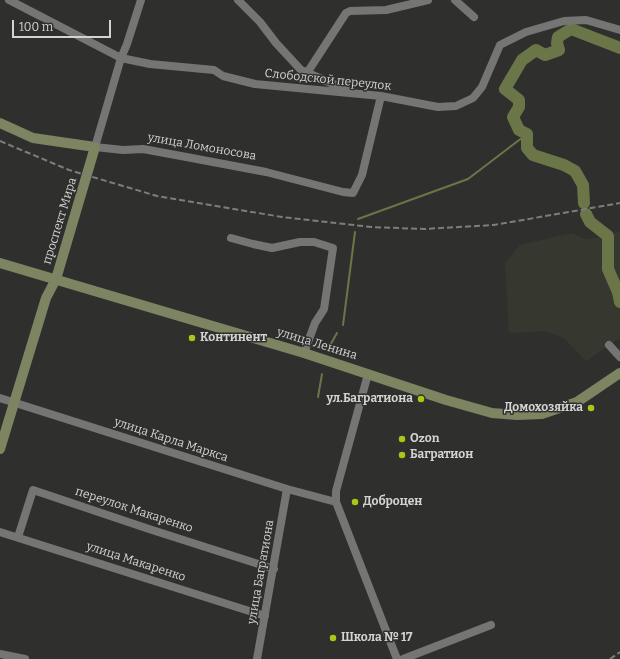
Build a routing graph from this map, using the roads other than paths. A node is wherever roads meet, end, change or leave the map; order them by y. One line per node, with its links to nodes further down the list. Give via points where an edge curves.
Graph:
1 (9, 0): 8 (street, Слободской переулок)
2 (141, 0): 8 (street, проспект Мира)
3 (238, 0): 9 (street, via 289,58)
4 (428, 0): 9 (street, via 386,10 346,13)
5 (455, 0): 6 (street)
6 (474, 18)
7 (620, 30): 11 (street, Слободской переулок, via 586,20 564,21 526,32 500,44 482,87 473,98 456,106 438,107)
8 (121, 58): 10 (street, Слободской переулок, via 150,64 214,70 223,76 255,84); 13 (street, проспект Мира)
9 (307, 73): 10 (street)
10 (356, 94): 11 (street, Слободской переулок)
11 (381, 96): 13 (street, улица Ломоносова, via 362,175 353,193 266,172 175,155)
12 (0, 123): 13 (main road, улица Ломоносова, via 33,138)
13 (95, 147): 16 (main road, проспект Мира)
14 (231, 238): 18 (street, via 272,248 300,242 314,242 333,248 324,309 315,323)
15 (0, 263): 16 (main road, улица Ленина)
16 (56, 279): 18 (main road, улица Ленина); 23 (main road, проспект Мира, via 46,298)
17 (609, 345): 19 (street)
18 (304, 353): 21 (main road, улица Ленина)
19 (620, 357)
20 (620, 373): 21 (main road, улица Ленина, via 577,402 542,414 517,415 492,413)
21 (368, 374): 26 (street, via 336,491)
22 (0, 398): 23 (street, улица Карла Маркса)
23 (14, 402): 24 (main road, проспект Мира); 25 (street, улица Карла Маркса)
24 (0, 449)
25 (287, 489): 26 (street, улица Карла Маркса); 29 (street, улица Багратиона)
26 (336, 502): 36 (street)
27 (0, 532): 28 (street, улица Макаренко)
28 (18, 537): 29 (street, переулок Макаренко, via 33,490); 30 (street, улица Макаренко)
29 (274, 569): 30 (street, улица Багратиона)
30 (265, 616): 35 (street, улица Багратиона)
31 (491, 625): 37 (street)
32 (0, 654): 33 (street)
33 (10, 658): 34 (street)
34 (25, 659)
35 (257, 659)
36 (397, 659)
37 (403, 659)

